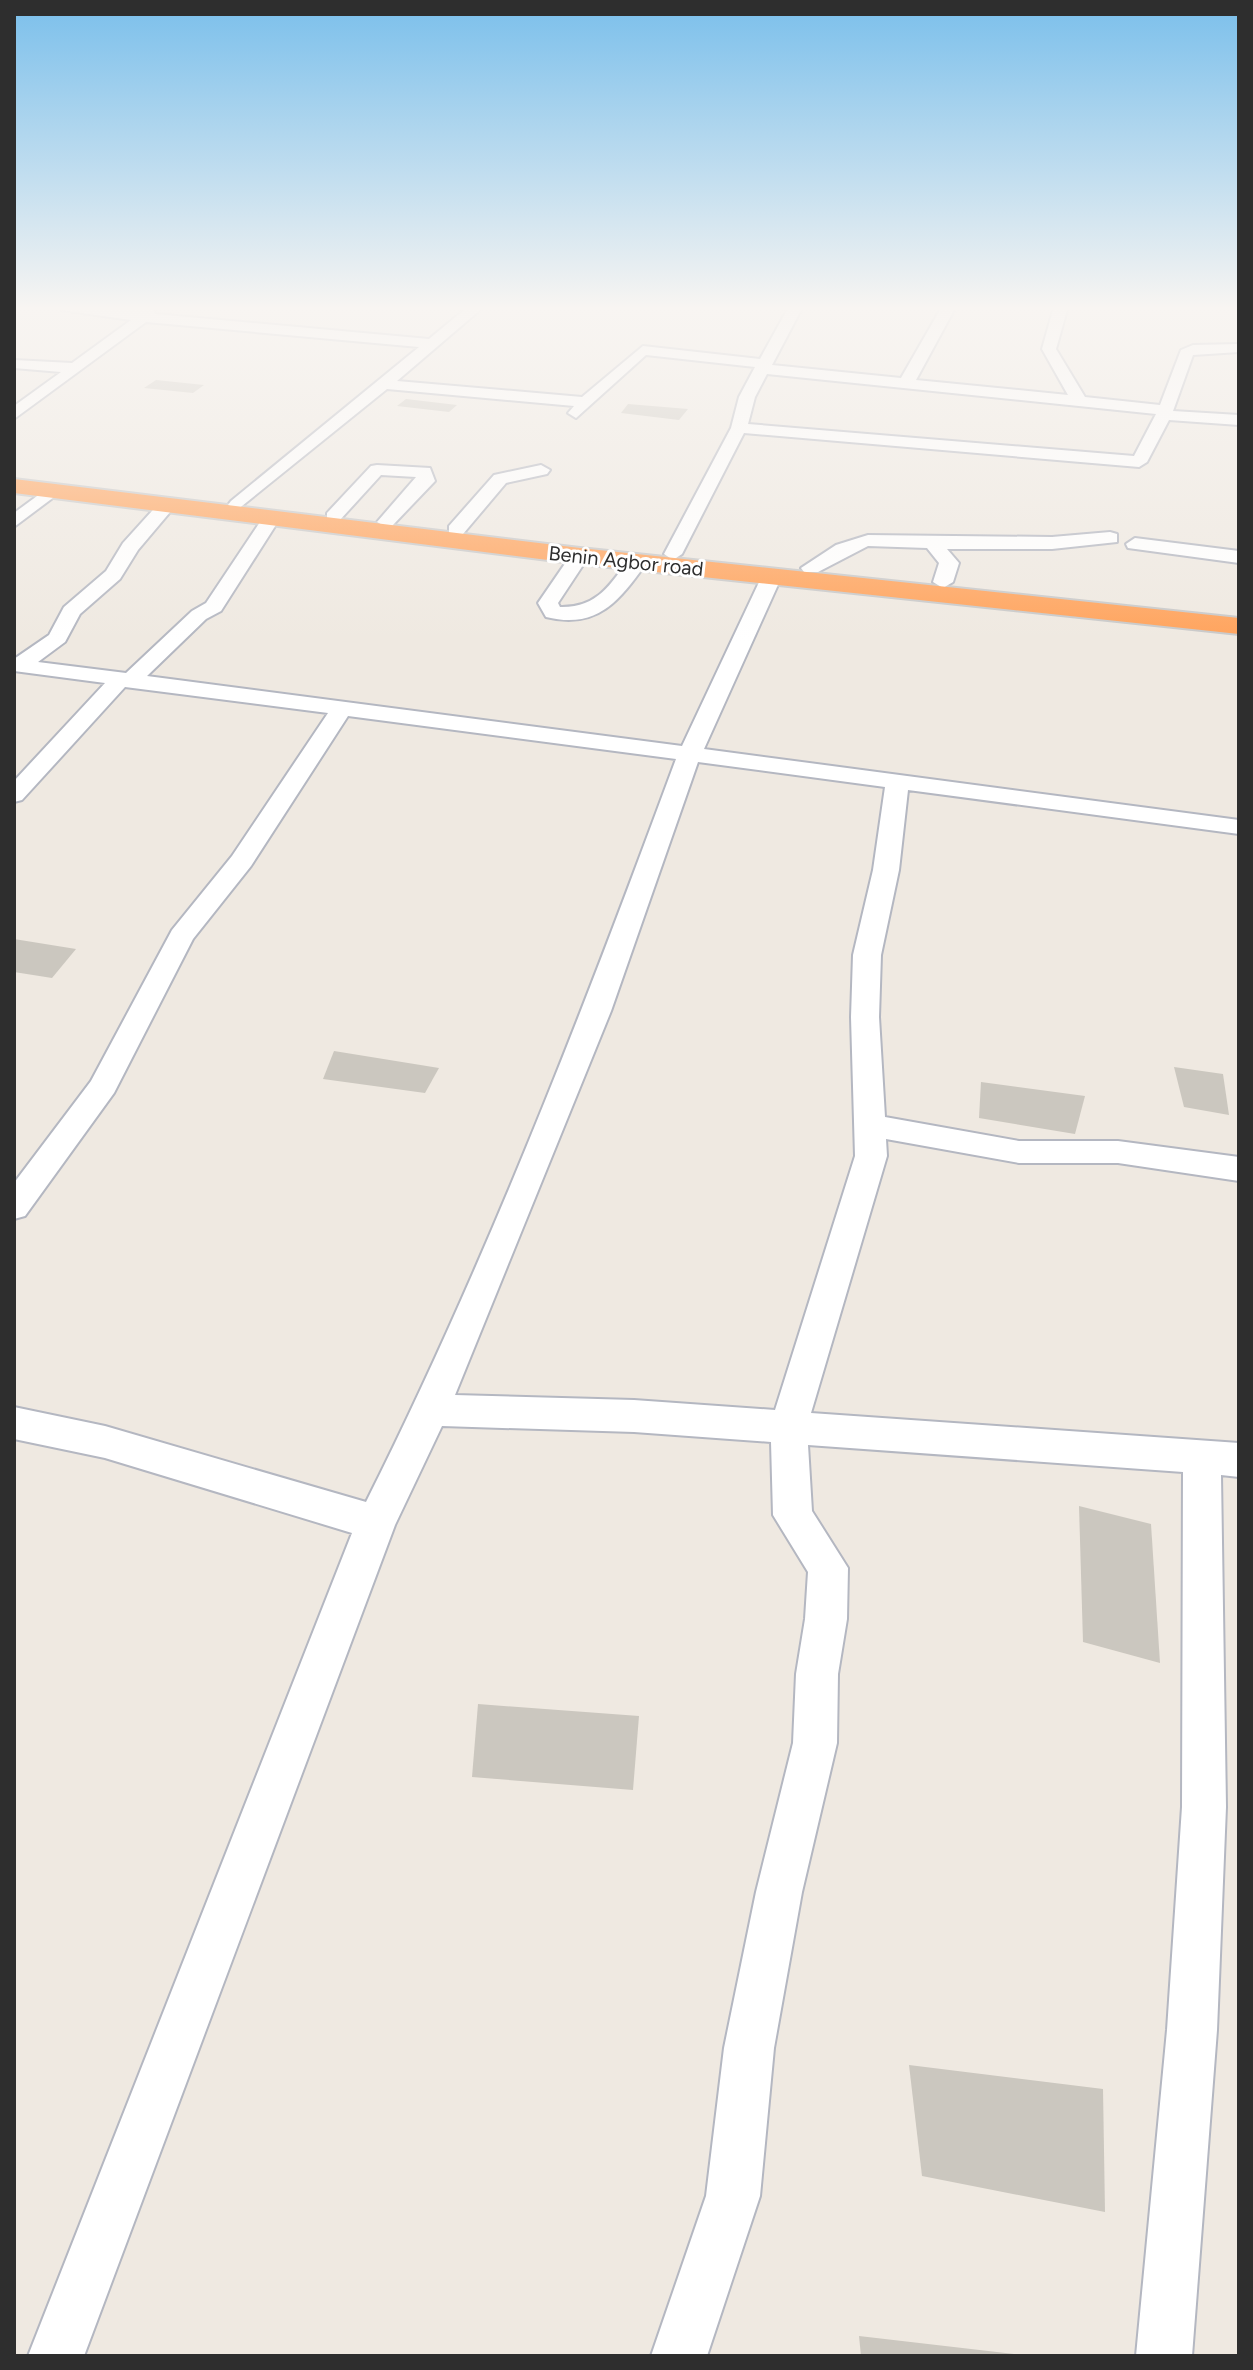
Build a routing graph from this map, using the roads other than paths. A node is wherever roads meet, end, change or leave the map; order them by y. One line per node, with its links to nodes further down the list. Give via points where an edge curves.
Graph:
1 (339, 421): 10 (street)
2 (740, 421): 4 (street)
3 (1161, 421): 4 (street, via 1143,458 1133,463)
4 (739, 428): 19 (street)
5 (541, 470): 15 (street, via 500,479)
6 (14, 478): 10 (highway, Benin Agbor road)
7 (14, 486): 8 (highway, Benin Agbor road)
8 (52, 490): 9 (highway, Benin Agbor road); 13 (street)
9 (167, 505): 12 (highway, Benin Agbor road); 28 (street, via 113,575 71,611 58,638)
10 (237, 505): 11 (highway, Benin Agbor road)
11 (333, 517): 14 (highway, Benin Agbor road); 14 (street, via 377,470 424,472 426,481)
12 (270, 520): 20 (highway, Benin Agbor road); 29 (street, via 214,607)
13 (14, 522)
14 (386, 522): 15 (highway, Benin Agbor road)
15 (456, 530): 19 (highway, Benin Agbor road)
16 (1110, 538): 17 (street)
17 (933, 543): 23 (street, via 872,539 844,544); 25 (street, via 949,563)
18 (1135, 544): 21 (street)
19 (673, 554): 23 (highway, Benin Agbor road)
20 (580, 556): 22 (highway, Benin Agbor road); 22 (street, via 548,603 553,613 584,615 602,607)
21 (1239, 557)
22 (637, 562): 24 (highway, Benin Agbor road)
23 (811, 568): 25 (highway, Benin Agbor road)
24 (771, 578): 27 (highway, Benin Agbor road); 31 (street)
25 (943, 582): 26 (highway, Benin Agbor road)
26 (1239, 612)
27 (1239, 626)
28 (16, 665): 29 (street)
29 (124, 681): 30 (street); 33 (street)
30 (341, 710): 31 (street); 37 (street, via 242,861 181,936 103,1086)
31 (689, 756): 32 (street); 38 (street, via 597,1011)
32 (897, 784): 34 (street); 35 (street, via 886,870 867,955)
33 (14, 795)
34 (1239, 827)
35 (870, 1125): 36 (street, via 1019,1152 1118,1152); 40 (street, via 871,1156)
36 (1239, 1169)
37 (14, 1207)
38 (431, 1410): 40 (street); 42 (street)
39 (14, 1423): 42 (street, via 105,1442)
40 (788, 1427): 41 (street); 44 (street, via 792,1515 828,1568 815,1743 749,2048 733,2196)
41 (1220, 1459): 45 (street, via 1192,2030)
42 (376, 1523): 43 (street)
43 (56, 2356)
44 (679, 2356)
45 (1164, 2356)

